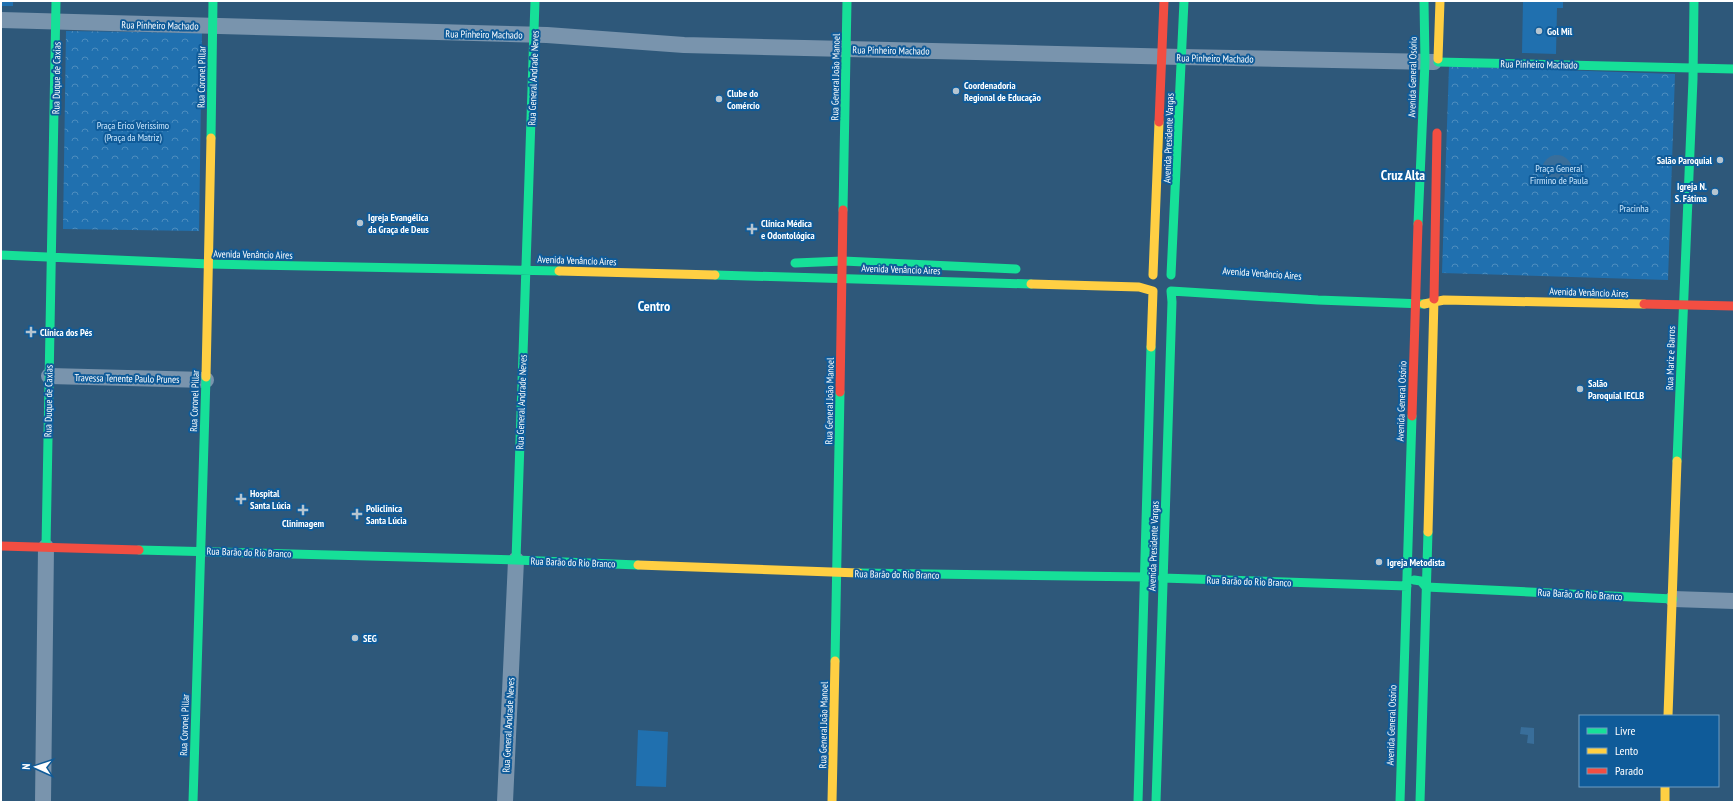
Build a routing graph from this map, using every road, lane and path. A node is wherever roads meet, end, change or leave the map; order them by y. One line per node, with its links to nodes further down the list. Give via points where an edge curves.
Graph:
1 (56, 1): 11 (main road, Rua Duque de Caxias)
2 (213, 1): 12 (main road, Rua Coronel Pillar)
3 (535, 1): 13 (main road, Rua General Andrade Neves)
4 (847, 1): 14 (main road, Rua General João Manoel)
5 (1164, 1): 15 (main road, Avenida Presidente Vargas)
6 (1184, 1): 16 (main road, Avenida Presidente Vargas)
7 (1424, 1): 17 (main road, Avenida General Osório)
8 (1440, 1): 17 (main road, Avenida General Osório)
9 (1694, 1): 18 (main road, Rua Mariz e Barros)
10 (1, 20): 11 (street, Rua Pinheiro Machado)
11 (56, 22): 12 (street, Rua Pinheiro Machado); 22 (main road, Rua Duque de Caxias)
12 (213, 26): 13 (street, Rua Pinheiro Machado); 25 (main road, Rua Coronel Pillar)
13 (534, 35): 14 (street, Rua Pinheiro Machado, via 684,45); 26 (main road, Rua General Andrade Neves)
14 (846, 49): 15 (street, Rua Pinheiro Machado); 23 (main road, Rua General João Manoel)
15 (1162, 57): 16 (street, Rua Pinheiro Machado); 29 (main road, Avenida Presidente Vargas)
16 (1182, 57): 17 (street, Rua Pinheiro Machado); 30 (main road, Avenida Presidente Vargas)
17 (1434, 65): 18 (main road, Rua Pinheiro Machado); 36 (main road, Avenida General Osório)
18 (1693, 68): 19 (main road, Rua Pinheiro Machado); 42 (main road, Rua Mariz e Barros)
19 (1734, 69)
20 (1437, 125): 37 (main road)
21 (1, 255): 22 (main road, Avenida Venâncio Aires)
22 (51, 257): 25 (main road, Avenida Venâncio Aires); 44 (main road, Rua Duque de Caxias)
23 (843, 261): 24 (main road, Avenida Venâncio Aires); 28 (main road, Avenida Venâncio Aires); 31 (main road, Rua General João Manoel)
24 (896, 263): 27 (main road, Avenida Venâncio Aires); 32 (main road)
25 (209, 264): 26 (main road, Avenida Venâncio Aires); 45 (main road, Rua Coronel Pillar)
26 (525, 269): 28 (main road, Avenida Venâncio Aires, via 729,272); 49 (main road, Rua General Andrade Neves)
27 (1028, 269)
28 (785, 270): 31 (main road, Avenida Venâncio Aires)
29 (1149, 275): 30 (main road, via 1167,272); 34 (main road)
30 (1174, 276): 35 (main road)
31 (841, 278): 32 (main road, Avenida Venâncio Aires); 50 (main road, Rua General João Manoel)
32 (896, 280): 34 (main road, Avenida Venâncio Aires, via 1139,287)
33 (1319, 288): 38 (main road)
34 (1153, 291): 35 (main road, via 1156,294); 51 (main road, Avenida Presidente Vargas)
35 (1171, 291): 38 (main road, Avenida Venâncio Aires); 52 (main road, Avenida Presidente Vargas)
36 (1412, 291): 37 (main road); 41 (main road, Avenida General Osório)
37 (1433, 291): 39 (main road); 40 (main road)
38 (1318, 300): 41 (main road, Avenida Venâncio Aires)
39 (1444, 300): 40 (main road, Avenida Venâncio Aires); 42 (main road, Avenida Venâncio Aires)
40 (1434, 303): 41 (main road, Avenida Venâncio Aires); 54 (main road)
41 (1415, 304): 53 (main road, Avenida General Osório)
42 (1683, 305): 43 (main road, Avenida Venâncio Aires); 55 (main road, Rua Mariz e Barros)
43 (1734, 306)
44 (49, 376): 45 (street, Travessa Tenente Paulo Prunes); 47 (main road, Rua Duque de Caxias)
45 (206, 380): 48 (main road, Rua Coronel Pillar)
46 (1, 546): 47 (main road, Rua Barão do Rio Branco)
47 (46, 547): 48 (main road, Rua Barão do Rio Branco); 59 (street, Rua Duque de Caxias)
48 (200, 550): 49 (main road, Rua Barão do Rio Branco); 60 (main road, Rua Coronel Pillar)
49 (516, 560): 50 (main road, Rua Barão do Rio Branco); 61 (street, Rua General Andrade Neves)
50 (837, 573): 51 (main road, Rua Barão do Rio Branco); 62 (main road, Rua General João Manoel)
51 (1145, 577): 52 (main road, Rua Barão do Rio Branco, via 1147,582 1156,586 1161,583); 63 (main road, Avenida Presidente Vargas)
52 (1162, 578): 53 (main road, Rua Barão do Rio Branco); 64 (main road, Avenida Presidente Vargas)
53 (1407, 586): 54 (main road, Rua Barão do Rio Branco, via 1410,593 1417,595); 65 (main road, Avenida General Osório)
54 (1426, 587): 55 (main road, Rua Barão do Rio Branco); 66 (main road)
55 (1673, 599): 56 (street, Rua Barão do Rio Branco); 57 (main road, Rua Mariz e Barros)
56 (1734, 601)
57 (1668, 715)
58 (1665, 787): 67 (main road)
59 (43, 802)
60 (193, 802)
61 (505, 802)
62 (832, 802)
63 (1138, 802)
64 (1156, 802)
65 (1400, 802)
66 (1420, 802)
67 (1664, 802)

